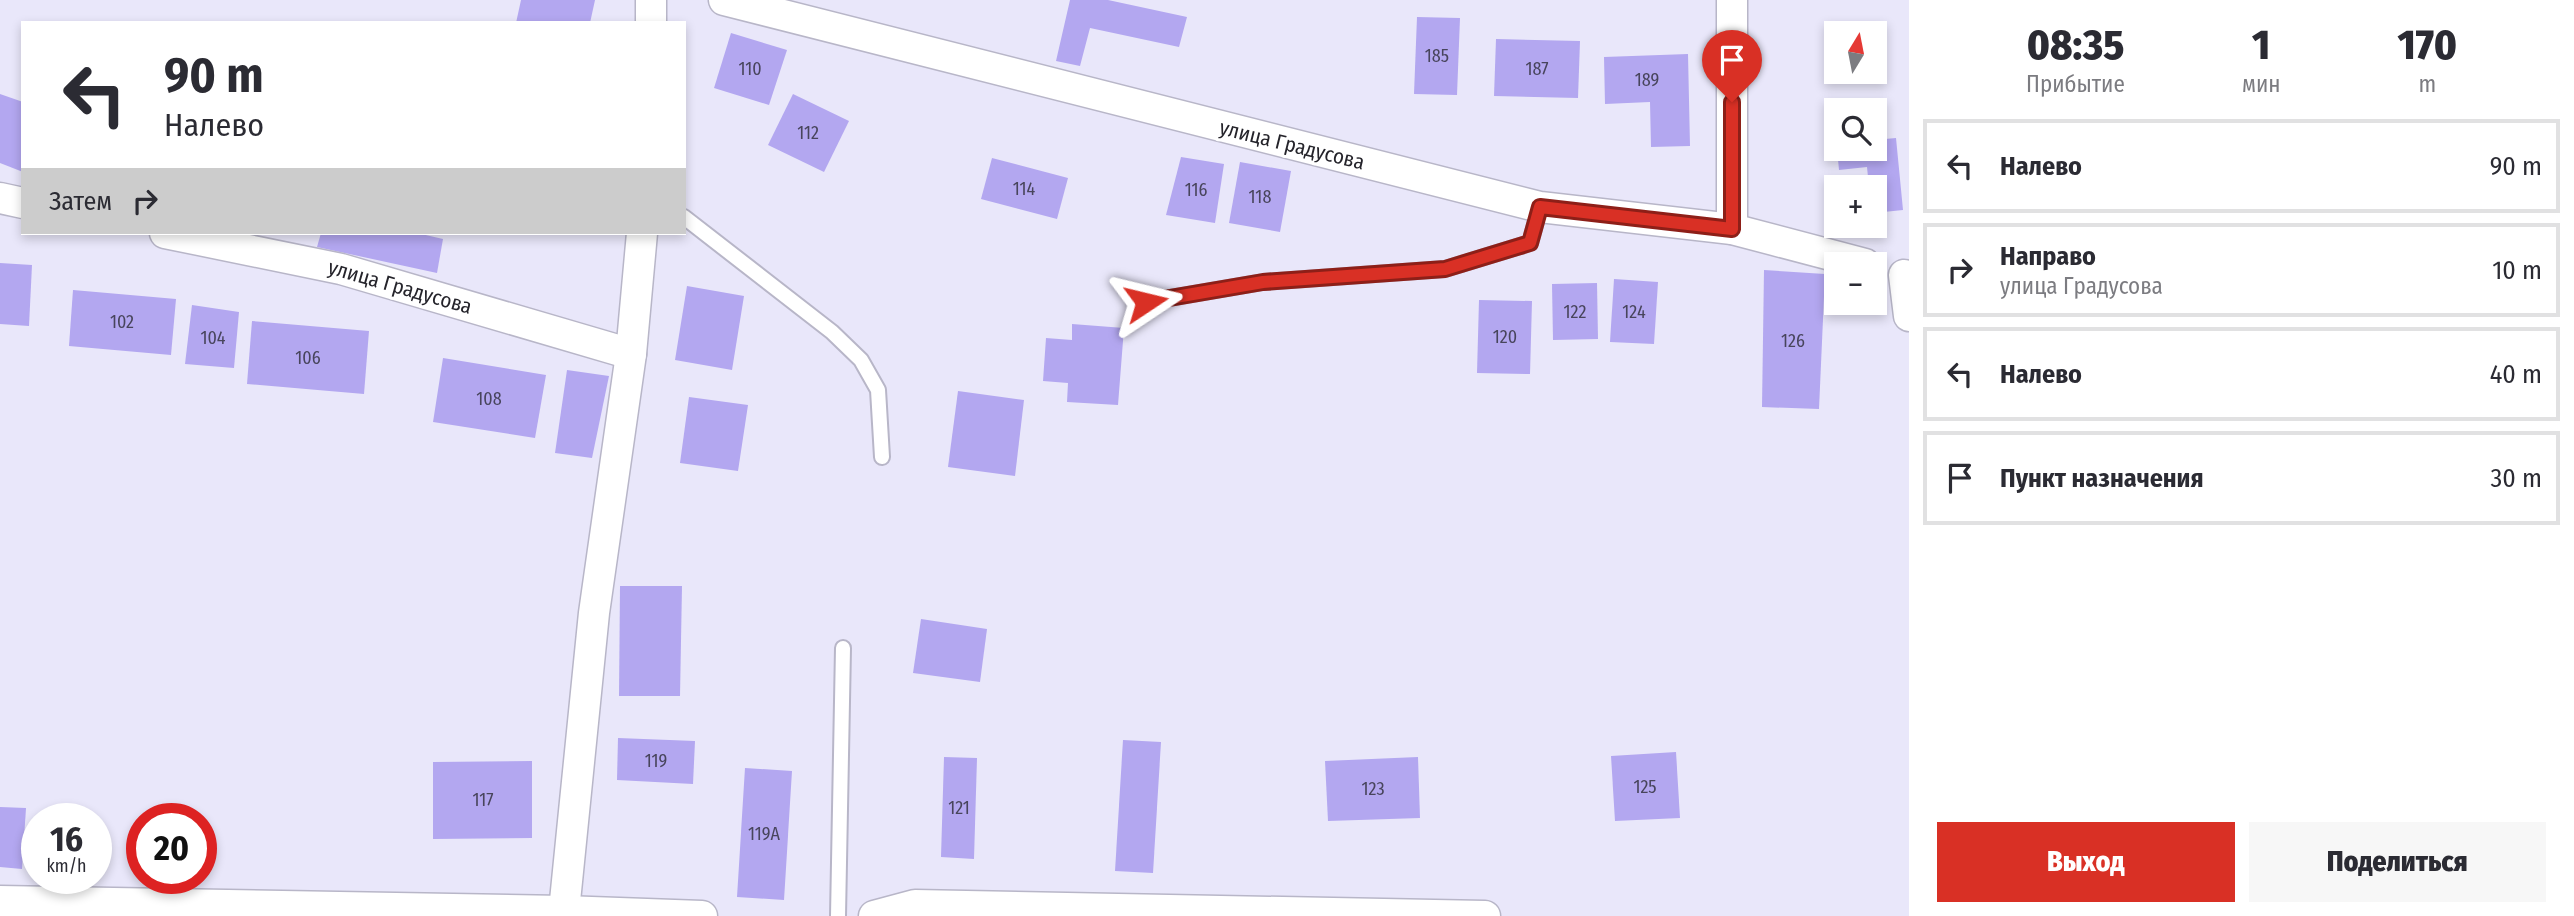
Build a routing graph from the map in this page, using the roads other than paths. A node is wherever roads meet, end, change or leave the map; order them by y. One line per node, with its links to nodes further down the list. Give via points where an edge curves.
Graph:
1 (651, 0): 4 (street)
2 (724, 0): 7 (street, улица Градусова)
3 (1732, 0): 9 (street)
4 (651, 21)
5 (0, 198): 6 (street)
6 (21, 203)
7 (1540, 207): 9 (street, улица Градусова); 15 (lane, via 1530,243 1445,269 1263,282)
8 (686, 219): 18 (lane, via 862,360 878,390)
9 (1732, 229): 12 (street, улица Градусова)
10 (176, 235): 17 (street, улица Градусова, via 341,269)
11 (642, 235): 17 (street)
12 (1824, 253)
13 (1887, 270): 14 (street)
14 (1906, 274): 16 (street)
15 (1146, 302)
16 (1909, 316)
17 (631, 354): 21 (street, via 594,613)
18 (882, 457)
19 (843, 648): 23 (lane)
20 (0, 901): 21 (street)
21 (564, 911): 22 (street)
22 (702, 916)
23 (838, 916)
24 (874, 916): 25 (street, via 915,905)
25 (1485, 916)

